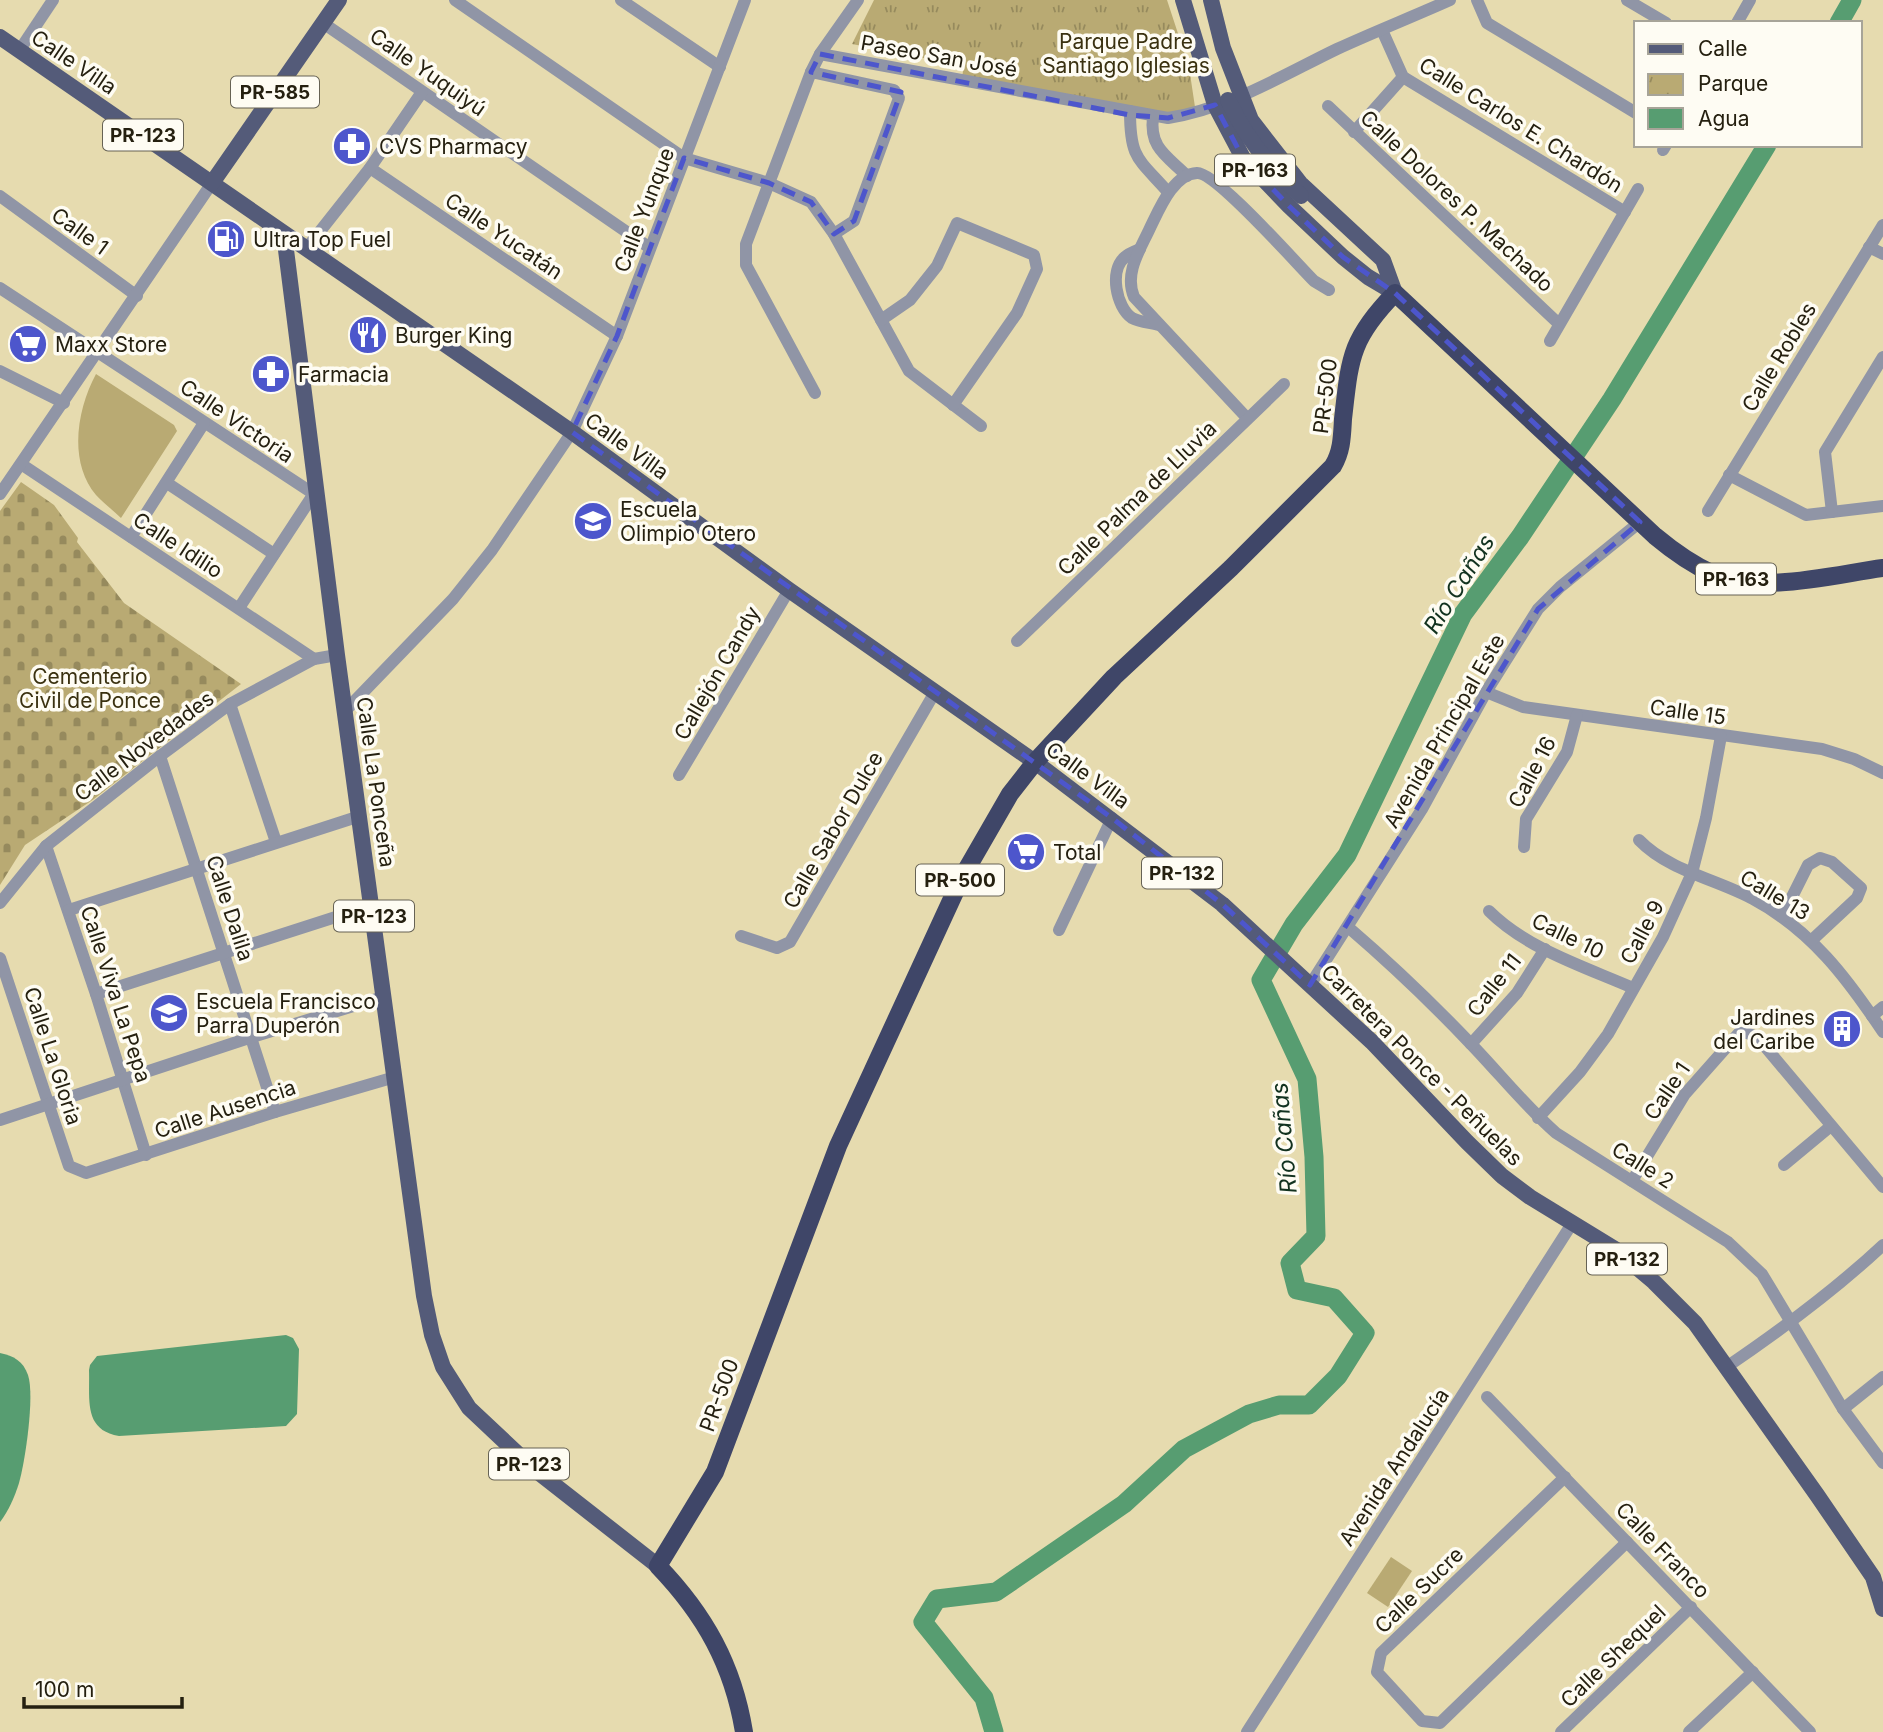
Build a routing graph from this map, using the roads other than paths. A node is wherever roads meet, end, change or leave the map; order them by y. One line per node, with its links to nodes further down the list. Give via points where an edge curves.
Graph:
1 (53, 0): 18 (street)
2 (339, 0): 15 (main road, PR-585)
3 (455, 0): 30 (street)
4 (621, 0): 20 (street)
5 (745, 0): 20 (street, Calle Yunque)
6 (858, 0): 19 (street)
7 (1211, 0): 24 (main road, PR-163, via 1223,48)
8 (1450, 0): 16 (street, Paseo San José)
9 (1476, 0): 27 (street, via 1487,23)
10 (1628, 0): 13 (street)
11 (1750, 0): 14 (street)
12 (1184, 6): 24 (main road, PR-163)
13 (1663, 21)
14 (1738, 21)
15 (323, 23): 23 (street, Calle Yuquiyú); 33 (main road, PR-585)
16 (1382, 30): 22 (street, Calle Carlos E. Chardón); 24 (street, Paseo San José)
17 (0, 37): 18 (main road, Calle Villa / PR-123)
18 (19, 51): 33 (main road, Calle Villa / PR-123)
19 (820, 54): 21 (street); 26 (street, Paseo San José)
20 (720, 67): 30 (street, Calle Yunque)
21 (811, 72): 34 (street); 41 (street, via 894,90 899,98 853,221)
22 (1403, 78): 29 (street); 38 (street, Calle Carlos E. Chardón)
23 (422, 92): 31 (street); 43 (street, Calle Yuquiyú)
24 (1227, 101): 28 (street, Paseo San José, via 1190,115); 48 (main road, PR-163, via 1281,177 1302,197 1337,217 1383,260); 48 (main road, PR-163, via 1243,158 1343,257)
25 (1328, 106): 29 (street, Calle Dolores P. Machado)
26 (1130, 111): 28 (street, Paseo San José); 36 (street, via 1133,151)
27 (1634, 112)
28 (1153, 117): 32 (street, via 1154,143)
29 (1354, 132): 51 (street, Calle Dolores P. Machado)
30 (684, 158): 34 (street); 43 (street, Calle Yunque)
31 (370, 168): 44 (street); 52 (street, Calle Yucatán)
32 (1187, 176): 36 (street); 47 (street, via 1208,176 1227,191 1314,281)
33 (212, 183): 40 (main road, Calle Villa / PR-123); 49 (street, PR-585)
34 (769, 183): 41 (street, via 811,202); 58 (street, via 746,244 746,265)
35 (1638, 189): 38 (street)
36 (1168, 192): 61 (street, via 1132,267 1129,286 1134,298)
37 (0, 197): 49 (street, Calle 1)
38 (1625, 212): 51 (street)
39 (1883, 225): 42 (street, Calle Robles)
40 (284, 234): 44 (main road, Calle Villa / PR-132); 70 (main road, Calle La Ponceña / PR-123)
41 (834, 234): 50 (street)
42 (1869, 247): 45 (street); 67 (street, Calle Robles)
43 (650, 248): 52 (street, Calle Yunque)
44 (306, 249): 64 (main road, Calle Villa / PR-132)
45 (1883, 254)
46 (0, 288): 54 (street, Calle Victoria)
47 (1329, 290)
48 (1395, 293): 74 (highway, PR-163); 90 (highway, PR-500 / PR-500, via 1357,341 1341,447 1333,466 1114,677)
49 (137, 296): 54 (street, PR-585)
50 (881, 320): 60 (street, via 909,371); 60 (street, via 910,300 937,266 957,223 1034,255 1037,269 1017,313)
51 (1559, 324): 53 (street)
52 (617, 336): 64 (street, Calle Yunque)
53 (1550, 341)
54 (98, 351): 59 (street, PR-585); 62 (street, Calle Victoria)
55 (1883, 357): 73 (street, via 1825,452)
56 (0, 371): 59 (street)
57 (1284, 384): 61 (street, Calle Palma de Lluvia)
58 (815, 393)
59 (64, 402): 65 (street, PR-585)
60 (953, 405): 63 (street)
61 (1247, 418): 80 (street, Calle Palma de Lluvia)
62 (204, 423): 68 (street); 70 (street, Calle Victoria)
63 (981, 426)
64 (572, 432): 78 (main road, Calle Villa / PR-132); 86 (street, Calle Yunque, via 453,599)
65 (21, 464): 66 (street); 75 (street, Calle Idilio)
66 (6, 475): 69 (street)
67 (1730, 475): 72 (street, Calle Robles); 73 (street, via 1807,515)
68 (167, 483): 75 (street); 76 (street)
69 (0, 494)
70 (315, 496): 76 (street); 81 (main road, Calle La Ponceña / PR-123)
71 (1883, 506): 73 (street)
72 (1708, 511)
73 (1832, 512)
74 (1640, 522): 77 (highway, PR-163, via 1688,561 1732,579 1771,583); 84 (street, Avenida Principal Este, via 1538,609)
75 (131, 537): 79 (street, Calle Idilio)
76 (274, 554): 79 (street)
77 (1883, 568)
78 (789, 590): 83 (main road, Calle Villa / PR-132); 92 (street, Callejón Candy)
79 (239, 608): 82 (street, Calle Idilio)
80 (1017, 640)
81 (337, 655): 82 (street, Calle Novedades); 86 (main road, Calle La Ponceña / PR-123)
82 (314, 659): 85 (street, Calle Novedades)
83 (935, 692): 90 (main road, Calle Villa / PR-132); 109 (street, Calle Sabor Dulce, via 790,942 777,948)
84 (1486, 692): 87 (street, Calle 15, via 1522,707); 106 (street, Avenida Principal Este, via 1422,809)
85 (230, 704): 89 (street, Calle Novedades); 96 (street)
86 (345, 711): 93 (main road, Calle La Ponceña / PR-123)
87 (1577, 715): 88 (street, Calle 15); 98 (street, Calle 16, via 1567,752 1527,819)
88 (1721, 736): 91 (street, Calle 15, via 1822,749); 100 (street, Calle 9)
89 (160, 756): 97 (street, Calle Novedades); 99 (street, Calle Dalila)
90 (1035, 762): 94 (main road, Calle Villa / PR-132); 145 (highway, PR-500 / PR-500, via 1010,794 961,879 838,1146 715,1472)
91 (1883, 773)
92 (679, 775)
93 (360, 816): 96 (street); 102 (main road, Calle La Ponceña / PR-123)
94 (1112, 818): 107 (main road, Calle Villa / PR-132); 108 (street)
95 (1640, 840): 100 (street, Calle 13, via 1652,853)
96 (276, 842): 99 (street)
97 (46, 846): 101 (street, Calle Novedades); 103 (street, Calle Viva La Pepa)
98 (1524, 847)
99 (198, 868): 103 (street); 112 (street, Calle Dalila)
100 (1692, 873): 105 (street, Calle 13); 115 (street, Calle 9)
101 (0, 903)
102 (373, 905): 112 (street); 117 (main road, Calle La Ponceña / PR-123)
103 (69, 910): 116 (street, Calle Viva La Pepa)
104 (1489, 911): 111 (street, Calle 10)
105 (1782, 917): 110 (street, Calle 13); 110 (street, via 1808,865 1820,858 1832,862 1861,888 1857,898)
106 (1348, 927): 114 (street, Avenida Principal Este); 122 (street, Calle 2, via 1404,975)
107 (1250, 929): 114 (main road, Carretera Ponce - Peñuelas / PR-132)
108 (1059, 930)
109 (741, 936)
110 (1812, 940): 119 (street, Calle 13)
111 (1545, 949): 115 (street, Calle 10); 122 (street, Calle 11, via 1517,993)
112 (224, 954): 116 (street); 121 (street, Calle Dalila)
113 (0, 958): 125 (street, Calle La Gloria)
114 (1305, 979): 135 (main road, Carretera Ponce - Peñuelas / PR-132, via 1503,1176)
115 (1633, 988): 127 (street, Calle 9, via 1608,1034)
116 (96, 994): 124 (street, Calle Viva La Pepa)
117 (383, 997): 121 (street); 123 (main road, Calle La Ponceña / PR-123)
118 (1883, 1007): 119 (street)
119 (1872, 1016): 120 (street, Calle 13)
120 (1883, 1032)
121 (252, 1037): 124 (street); 126 (street, Calle Dalila)
122 (1471, 1044): 127 (street, Calle 2)
123 (395, 1077): 126 (street, Calle Ausencia); 145 (main road, Calle La Ponceña / PR-123, via 424,1296 443,1367 469,1408 534,1469)
124 (123, 1079): 125 (street); 130 (street, Calle Viva La Pepa)
125 (48, 1105): 128 (street); 132 (street, Calle La Gloria)
126 (275, 1112): 130 (street, Calle Ausencia)
127 (1538, 1118): 133 (street, Calle 2)
128 (0, 1120)
129 (1831, 1126): 131 (street); 133 (street, Calle 1, via 1757,1037 1739,1033 1685,1094); 134 (street, Calle 1)
130 (146, 1155): 132 (street, Calle Ausencia, via 86,1173)
131 (1784, 1165)
132 (69, 1166)
133 (1632, 1181): 137 (street, Calle 2, via 1747,1258)
134 (1883, 1187)
135 (1573, 1222): 138 (main road, Carretera Ponce - Peñuelas / PR-132, via 1654,1282 1695,1323); 150 (street, Avenida Andalucía)
136 (1883, 1245): 137 (street)
137 (1793, 1322): 138 (street); 141 (street, Calle 2)
138 (1725, 1368): 147 (main road, Carretera Ponce - Peñuelas / PR-132, via 1873,1577)
139 (1883, 1377): 141 (street)
140 (1487, 1397): 143 (street, Calle Franco)
141 (1843, 1409): 142 (street, Calle 2)
142 (1883, 1463)
143 (1565, 1477): 144 (street, Calle Franco); 144 (street, Calle Sucre, via 1381,1653 1377,1672 1422,1721 1440,1723)
144 (1627, 1542): 146 (street, Calle Franco)
145 (659, 1566): 149 (highway, PR-123, via 691,1603 721,1653)
146 (1691, 1607): 148 (street, Calle Franco); 151 (street, Calle Shequel)
147 (1883, 1609)
148 (1753, 1672): 152 (street); 153 (street, Calle Franco)
149 (744, 1732)
150 (1247, 1732)
151 (1562, 1732)
152 (1689, 1732)
153 (1810, 1732)

